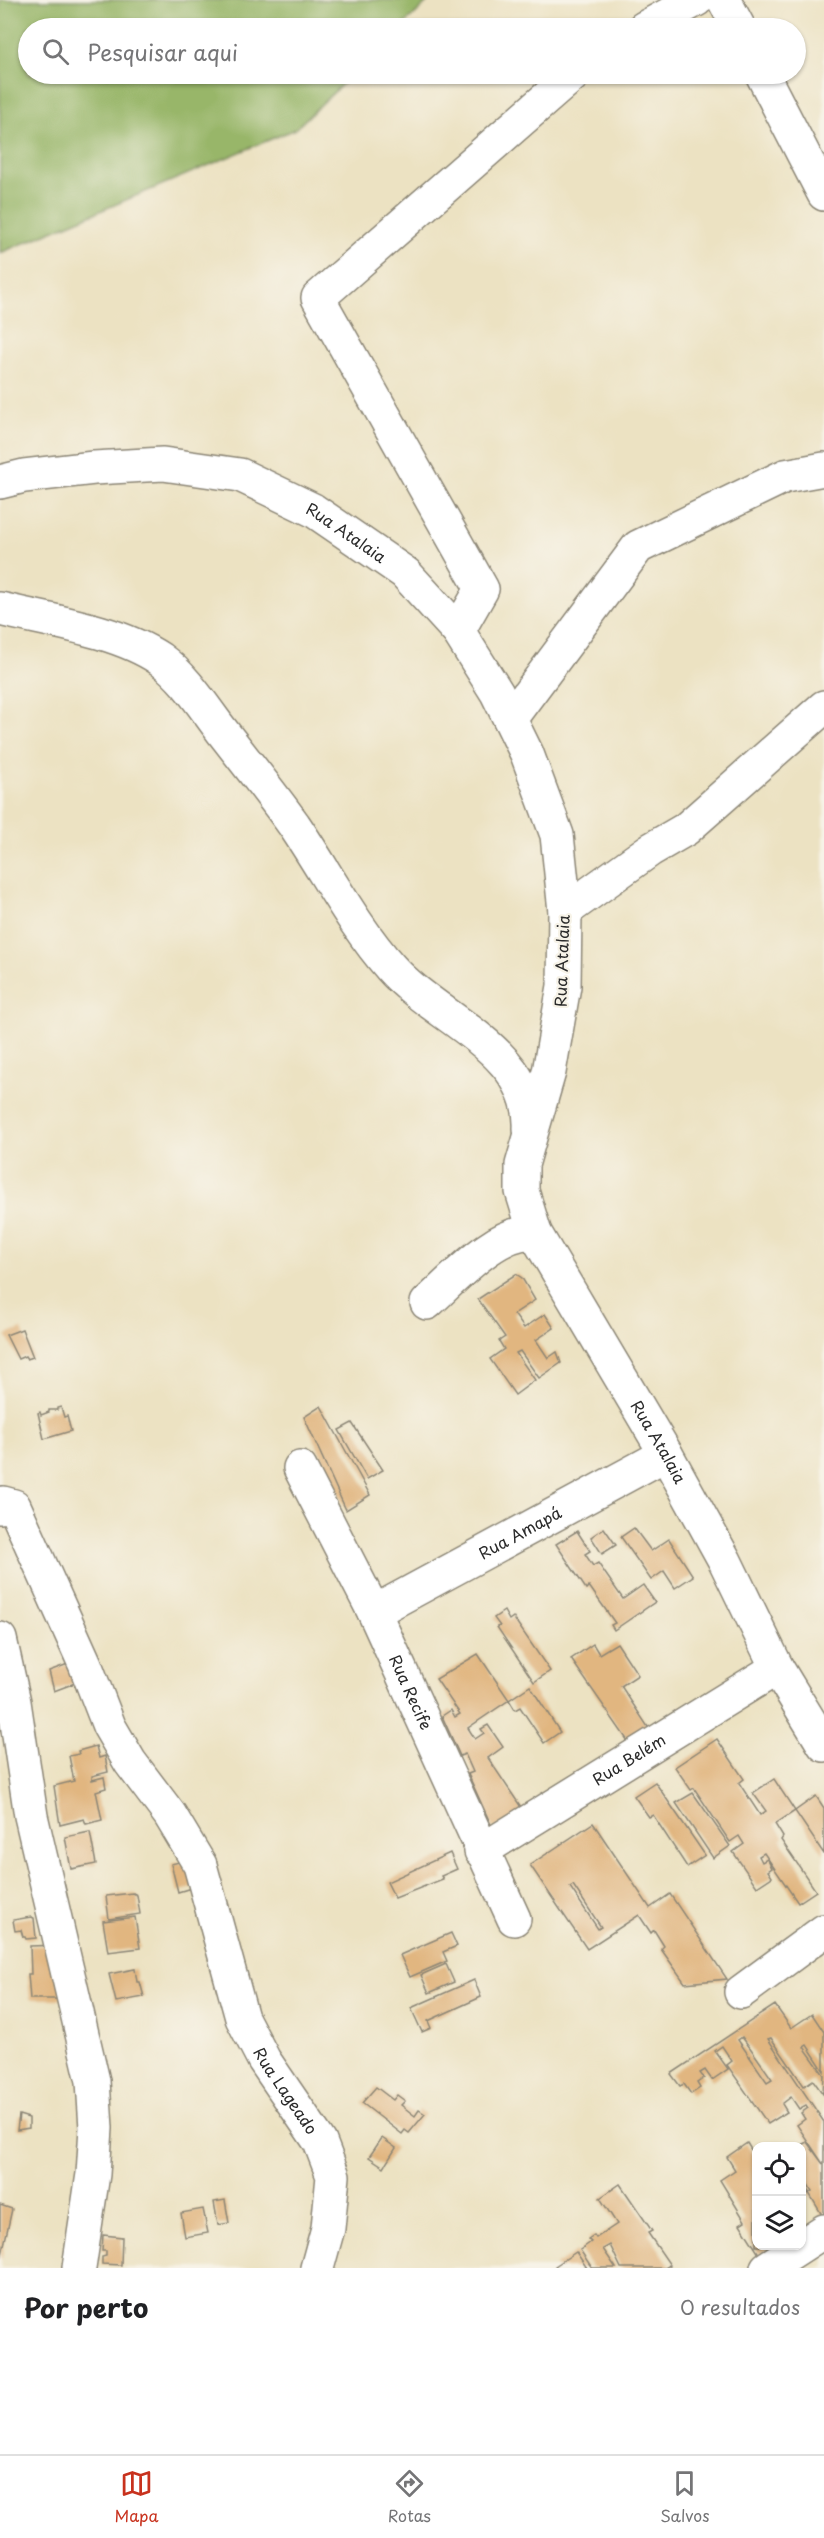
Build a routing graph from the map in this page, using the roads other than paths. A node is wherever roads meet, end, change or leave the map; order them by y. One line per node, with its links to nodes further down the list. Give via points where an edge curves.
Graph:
1 (696, 0): 3 (street)
2 (724, 0): 4 (street)
3 (663, 18)
4 (734, 18)
5 (563, 84): 11 (street, via 318,298 482,589)
6 (767, 84): 7 (street)
7 (824, 194)
8 (824, 469): 13 (street, via 785,476 638,547)
9 (0, 482): 11 (street, Rua Atalaia, via 83,469 163,465 240,475 313,510 405,573)
10 (0, 609): 15 (street, via 127,640 161,660 185,682 293,824 378,953 405,983 502,1058 516,1075 531,1112)
11 (458, 631): 13 (street, Rua Atalaia)
12 (824, 707): 14 (street, via 686,830 650,850)
13 (510, 719): 14 (street, Rua Atalaia, via 557,835)
14 (565, 911): 15 (street, Rua Atalaia, via 564,986 558,1028)
15 (529, 1146): 16 (street, Rua Atalaia, via 520,1179)
16 (535, 1233): 17 (street, via 525,1232 498,1243 475,1258); 18 (street, Rua Atalaia)
17 (427, 1303)
18 (666, 1454): 21 (street, Rua Amapá); 23 (street, Rua Atalaia, via 725,1561)
19 (300, 1468): 21 (street, Rua Recife)
20 (0, 1506): 31 (street, Rua Lageado, via 14,1506 109,1726 200,1865 242,2018 264,2060 321,2142 333,2176 328,2228)
21 (374, 1612): 25 (street, Rua Recife)
22 (0, 1639): 30 (street, via 31,1816 93,2080 93,2174)
23 (777, 1668): 24 (street, Rua Atalaia); 25 (street, Rua Belém)
24 (824, 1745)
25 (481, 1851): 26 (street, Rua Recife)
26 (514, 1920)
27 (824, 1931): 28 (street)
28 (741, 1992)
29 (824, 2231): 32 (street)
30 (79, 2268)
31 (317, 2268)
32 (767, 2268)

